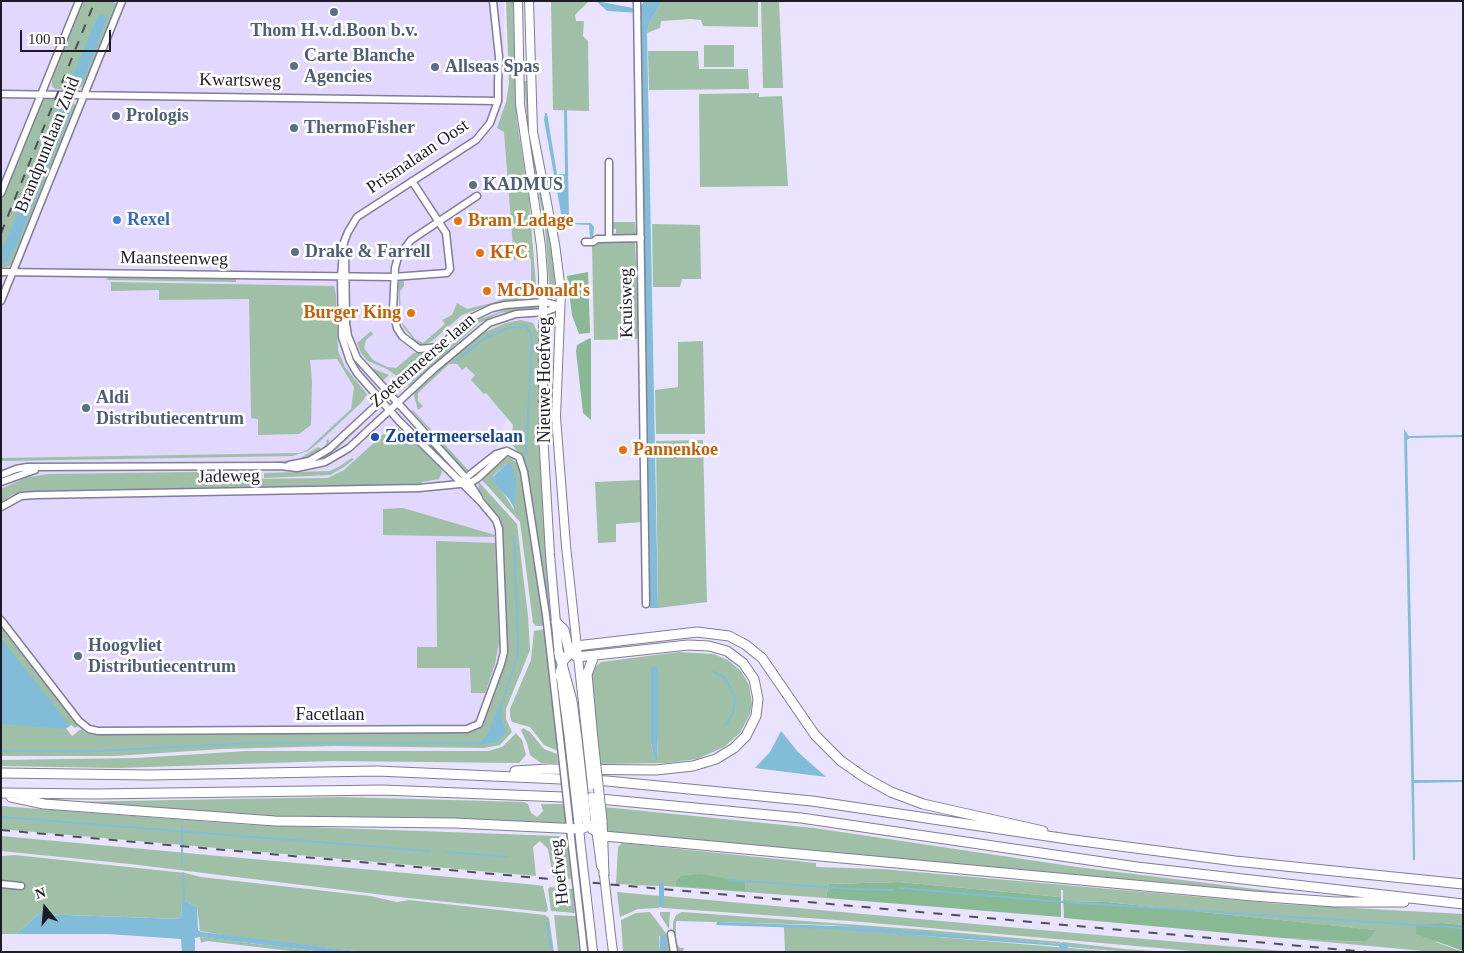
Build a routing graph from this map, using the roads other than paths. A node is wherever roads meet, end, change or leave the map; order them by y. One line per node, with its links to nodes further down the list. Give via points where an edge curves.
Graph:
1 (80, 1): 7 (street, Brandpuntlaan Zuid)
2 (122, 1): 9 (street, Brandpuntlaan Zuid)
3 (493, 1): 10 (street, Prismalaan Oost, via 499,57)
4 (518, 1): 24 (main road, Nieuwe Hoefweg, via 520,104 542,246)
5 (529, 1): 25 (main road, Nieuwe Hoefweg, via 533,132 556,251)
6 (637, 2): 17 (street, Kruisweg)
7 (42, 93): 8 (street, Kwartsweg); 9 (street, Kwartsweg); 13 (street, Brandpuntlaan Zuid)
8 (1, 94)
9 (85, 94): 10 (street, Kwartsweg); 20 (street, Brandpuntlaan Zuid)
10 (498, 101): 12 (street, Prismalaan Oost, via 490,123 476,140)
11 (609, 162): 16 (street)
12 (412, 181): 15 (street); 21 (street, Prismalaan Oost, via 357,217 344,242)
13 (1, 193)
14 (477, 196): 15 (street)
15 (438, 222): 22 (street, via 403,249); 22 (street, Maansteenweg, via 449,244 449,272)
16 (609, 238): 17 (street); 18 (street)
17 (641, 238): 40 (street, Kruisweg)
18 (585, 242)
19 (1, 272): 20 (street, Maansteenweg)
20 (13, 272): 21 (street, Maansteenweg); 23 (street, Brandpuntlaan Zuid)
21 (343, 276): 22 (street, Maansteenweg); 28 (street, Prismalaan Oost, via 346,323 352,348); 29 (street, Prismalaan Oost, via 340,323 345,351 357,373)
22 (393, 277): 27 (street, via 392,310 402,336 419,349)
23 (1, 301)
24 (545, 302): 25 (street, Zoetermeerse laan); 26 (main road, Nieuwe Hoefweg); 27 (street, Zoetermeerse laan, via 492,308 471,318)
25 (560, 306): 26 (street, Zoetermeerse laan); 44 (main road, Nieuwe Hoefweg, via 556,417)
26 (545, 312): 30 (street, Zoetermeerse laan, via 516,314 489,323); 42 (main road, Nieuwe Hoefweg, via 543,424)
27 (438, 347): 28 (street, Zoetermeerse laan)
28 (388, 393): 29 (street, Zoetermeerse laan); 30 (street, Prismalaan Oost)
29 (381, 400): 31 (street, Prismalaan Oost); 32 (street, Zoetermeerse laan, via 321,456)
30 (397, 403): 31 (street, Zoetermeerse laan); 35 (street, Facetlaan)
31 (390, 409): 32 (street, Zoetermeerse laan, via 337,456 304,467); 37 (street, Facetlaan)
32 (280, 466): 33 (street, Zoetermeerse laan)
33 (44, 469): 34 (street, Zoetermeerse laan, via 22,467); 36 (street, Zoetermeerse laan)
34 (1, 475)
35 (468, 480): 37 (street); 38 (street, Facetlaan); 52 (street, Nieuwe Hoefweg, bridge, via 496,454 507,451 518,457 524,472)
36 (1, 482)
37 (460, 483): 38 (street, Facetlaan); 39 (street, Jadeweg, via 419,488 36,494 21,496)
38 (481, 502): 41 (street, Facetlaan, via 499,529 504,645 501,664 483,715 470,729 89,729)
39 (1, 507)
40 (646, 604)
41 (1, 620)
42 (556, 620): 43 (highway)
43 (561, 633): 44 (highway); 46 (main road)
44 (575, 652): 45 (highway); 46 (highway); 49 (main road, Nieuwe Hoefweg); 57 (highway, via 697,632 730,636 752,649 766,663 796,711 819,740 841,761 870,780 923,804 1014,823)
45 (594, 656): 49 (highway, via 587,674); 51 (highway, via 688,645 725,650 743,662 754,680 758,704 752,726 730,751 689,767 649,770 548,768)
46 (561, 658): 47 (highway); 48 (highway, via 573,705)
47 (560, 676): 48 (main road)
48 (573, 739): 54 (highway, bridge); 54 (main road, Hoefweg, bridge, via 575,788)
49 (590, 740): 54 (highway, bridge); 54 (main road, Nieuwe Hoefweg, bridge)
50 (1, 772): 51 (highway, via 117,775 311,771)
51 (470, 773): 57 (highway, via 607,781 765,796)
52 (566, 788): 55 (street, Hoefweg, bridge, via 569,818)
53 (1, 794): 55 (highway, via 44,804 242,819); 63 (highway, via 346,789 589,798 801,818 1137,867)
54 (593, 824): 55 (highway); 56 (highway); 58 (highway)
55 (575, 829): 66 (street, Hoefweg, bridge, via 572,846); 67 (main road, Hoefweg, bridge, via 581,848)
56 (620, 837): 58 (highway); 63 (highway, via 1284,898 1372,903)
57 (1074, 840): 61 (highway)
58 (604, 849): 59 (highway)
59 (604, 876): 68 (main road, bridge)
60 (1, 884): 62 (street)
61 (1463, 884)
62 (21, 886)
63 (1434, 901): 64 (highway)
64 (1463, 904)
65 (671, 934): 69 (street)
66 (584, 952)
67 (593, 952)
68 (612, 952)
69 (674, 952)

